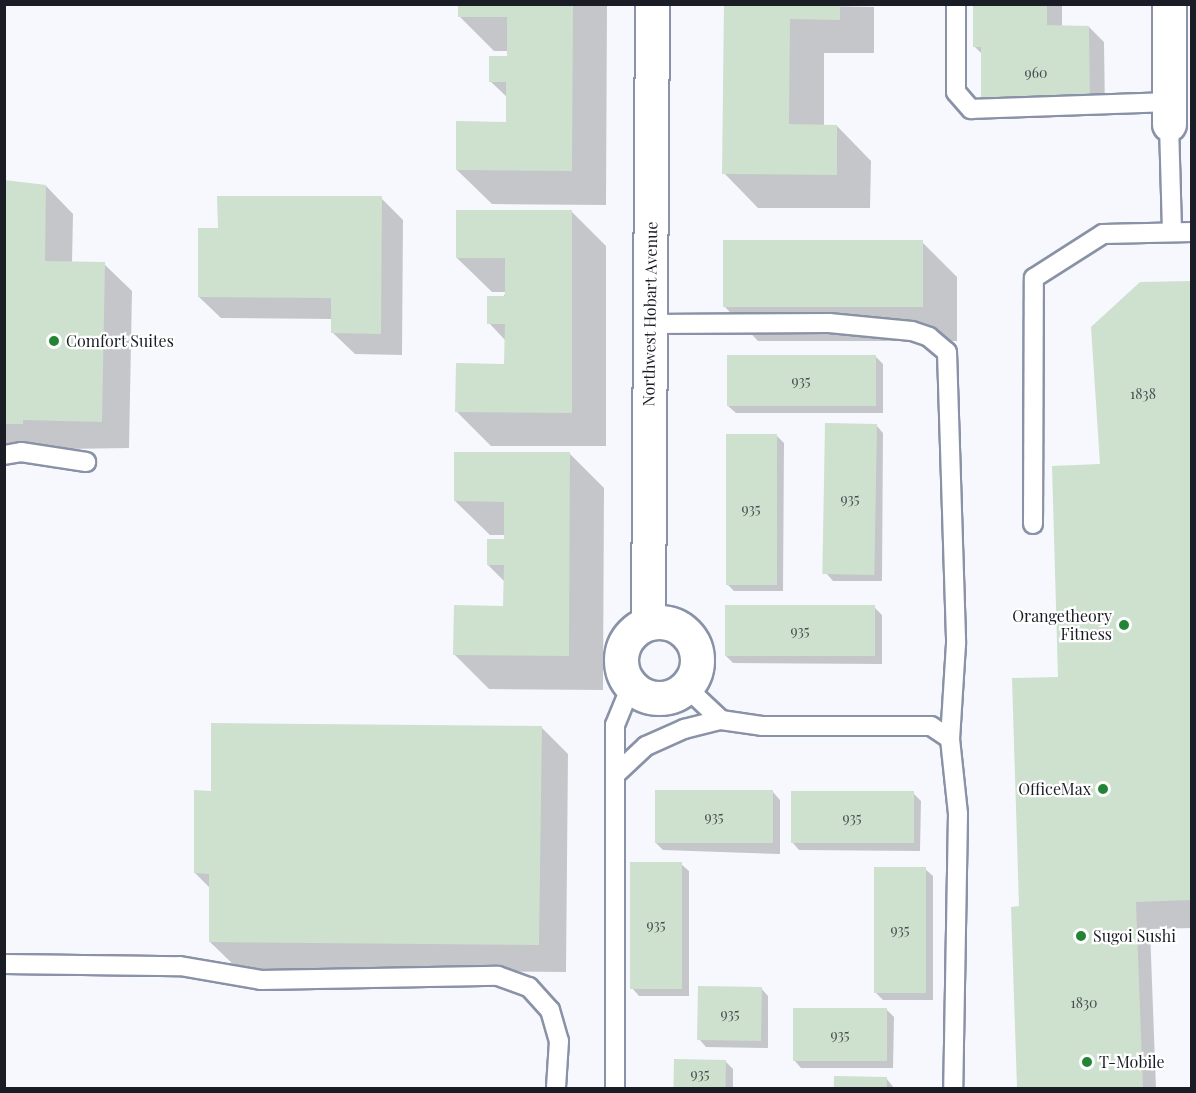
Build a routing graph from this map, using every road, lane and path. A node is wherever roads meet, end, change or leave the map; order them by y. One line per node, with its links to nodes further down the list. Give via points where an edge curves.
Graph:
1 (652, 4): 7 (street, Northwest Hobart Avenue)
2 (956, 4): 4 (lane, via 956,93 971,109)
3 (1169, 4): 4 (street)
4 (1169, 113): 5 (lane)
5 (1172, 232): 6 (lane); 10 (lane, via 1103,234 1034,278)
6 (1191, 232)
7 (650, 324): 11 (street, Northwest Hobart Avenue); 15 (lane, via 841,324 912,331 929,337 947,352 956,644)
8 (4, 454): 9 (lane, via 21,452)
9 (86, 462)
10 (1033, 524)
11 (648, 623): 12 (street, via 636,629 622,650 624,675); 13 (street, via 672,624 692,640 697,664)
12 (631, 686): 13 (street, via 640,693 664,698); 16 (lane, via 615,725)
13 (686, 687): 14 (lane)
14 (721, 720): 15 (lane, via 762,726 931,726); 16 (lane, via 684,729 646,746)
15 (950, 739): 20 (lane, via 958,814)
16 (615, 775): 19 (lane)
17 (4, 964): 18 (lane, via 180,966 261,980 498,976 529,987 550,1010 559,1041)
18 (556, 1089)
19 (615, 1089)
20 (952, 1089)

